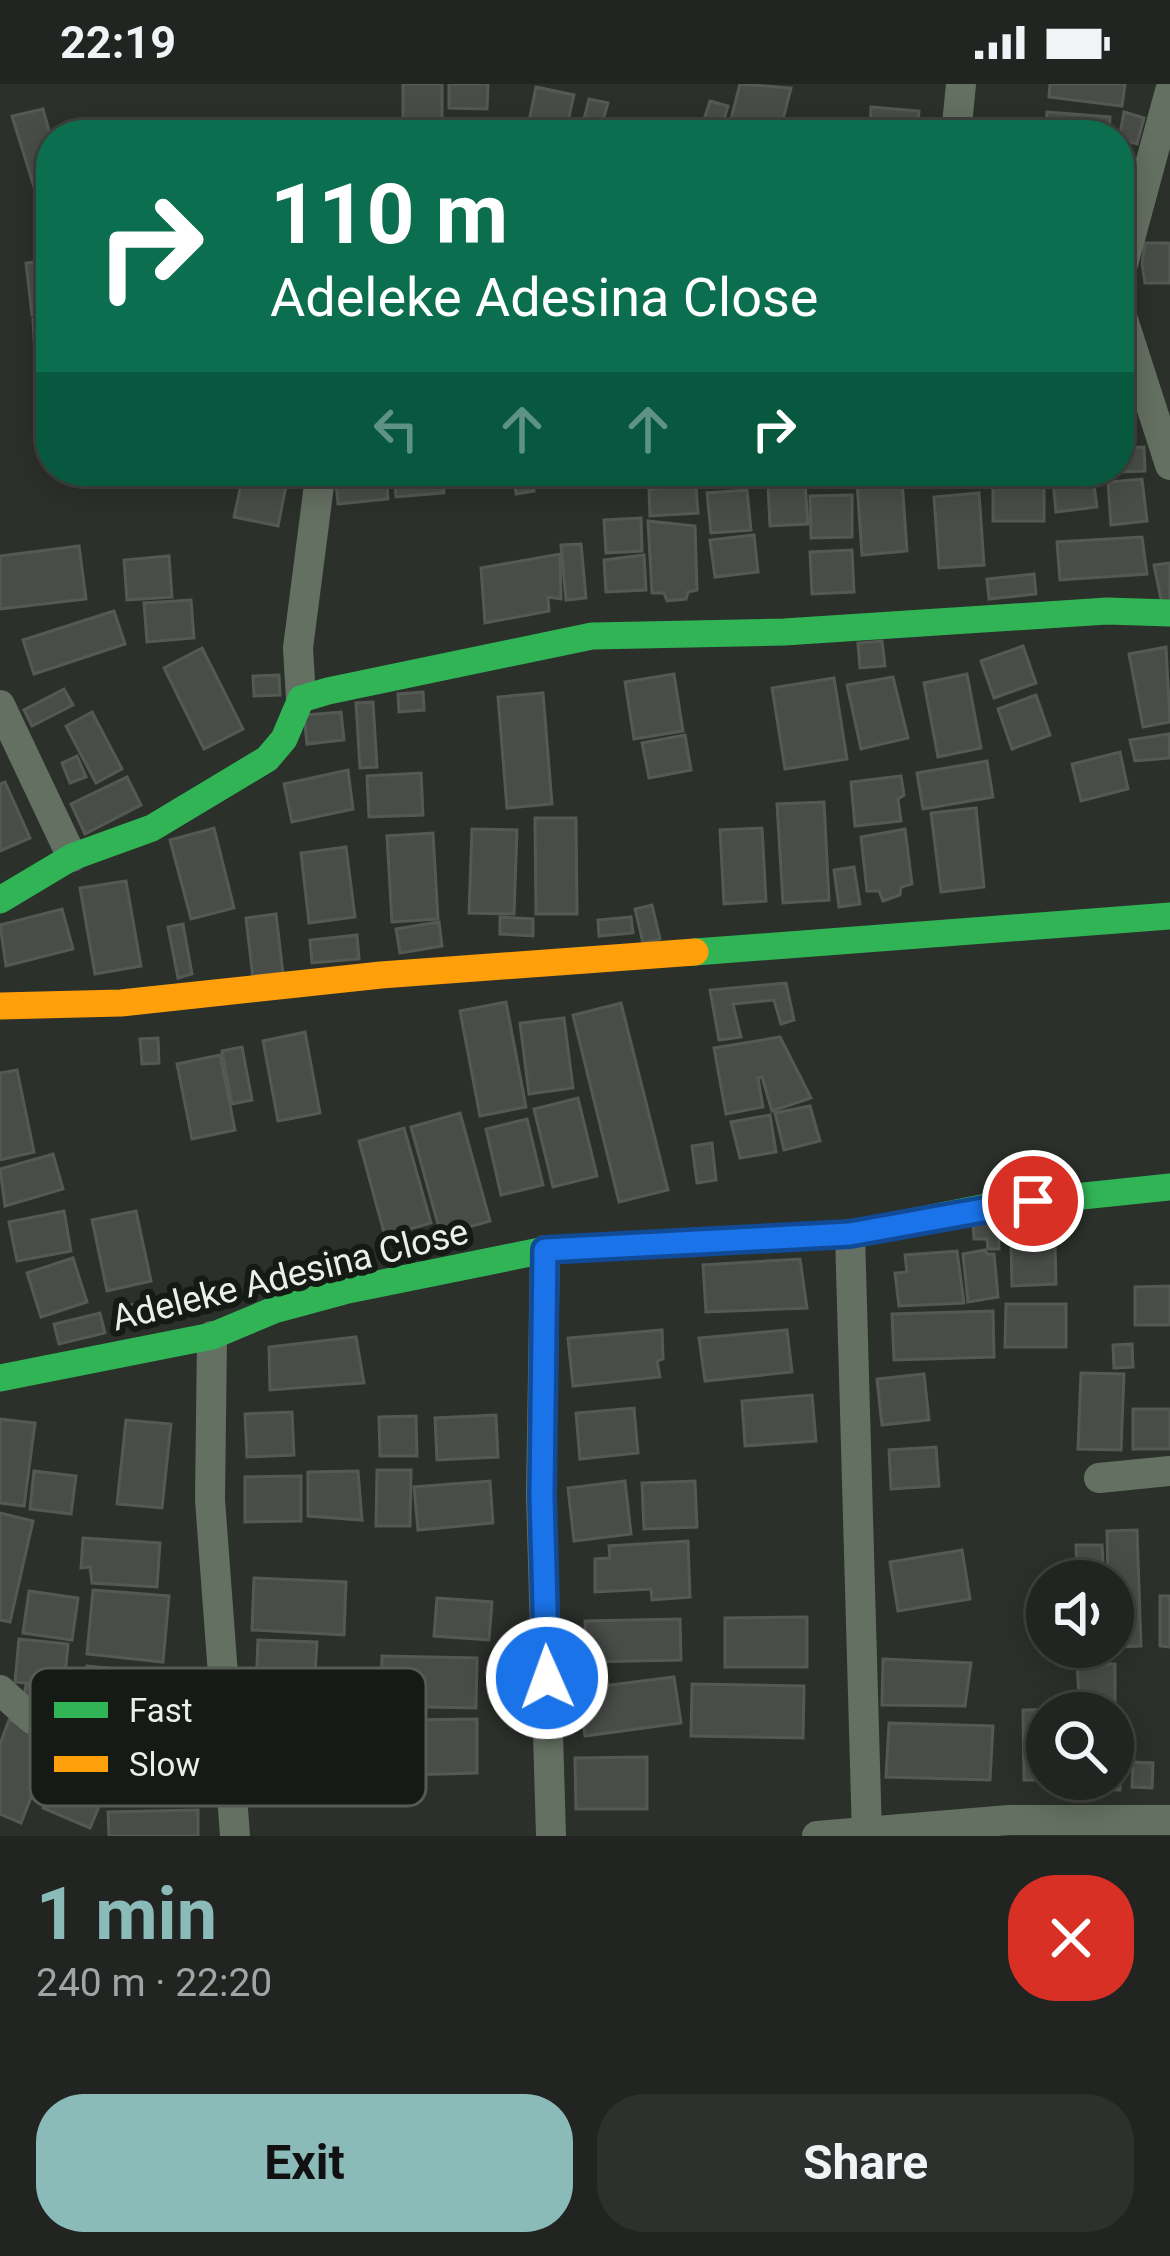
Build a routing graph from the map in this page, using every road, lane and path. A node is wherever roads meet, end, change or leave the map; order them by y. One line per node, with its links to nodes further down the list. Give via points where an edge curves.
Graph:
1 (961, 84): 3 (street)
2 (1170, 91): 4 (street)
3 (957, 120)
4 (1134, 224)
5 (1134, 353): 6 (street)
6 (1170, 465)
7 (320, 486): 9 (street, via 298,648)
8 (1170, 613): 9 (street, via 592,636)
9 (301, 699): 11 (street, via 267,759 152,828)
10 (0, 705): 11 (street)
11 (72, 857): 12 (street)
12 (0, 900)
13 (1170, 916): 14 (street, via 381,975 121,1004)
14 (0, 1006)
15 (1170, 1187): 16 (street, Adeleke Adesina Close, via 997,1205)
16 (850, 1234): 17 (street, Adeleke Adesina Close); 27 (street)
17 (545, 1250): 18 (street, Adeleke Adesina Close, via 348,1290); 29 (street)
18 (212, 1336): 19 (street, Adeleke Adesina Close); 22 (street, via 209,1500)
19 (0, 1378)
20 (1170, 1471): 21 (street)
21 (1100, 1478)
22 (221, 1668)
23 (0, 1690): 24 (street)
24 (30, 1717)
25 (232, 1806): 28 (street)
26 (1170, 1820): 27 (street, via 1009,1820)
27 (867, 1834): 30 (street)
28 (235, 1836)
29 (551, 1836)
30 (818, 1836)

